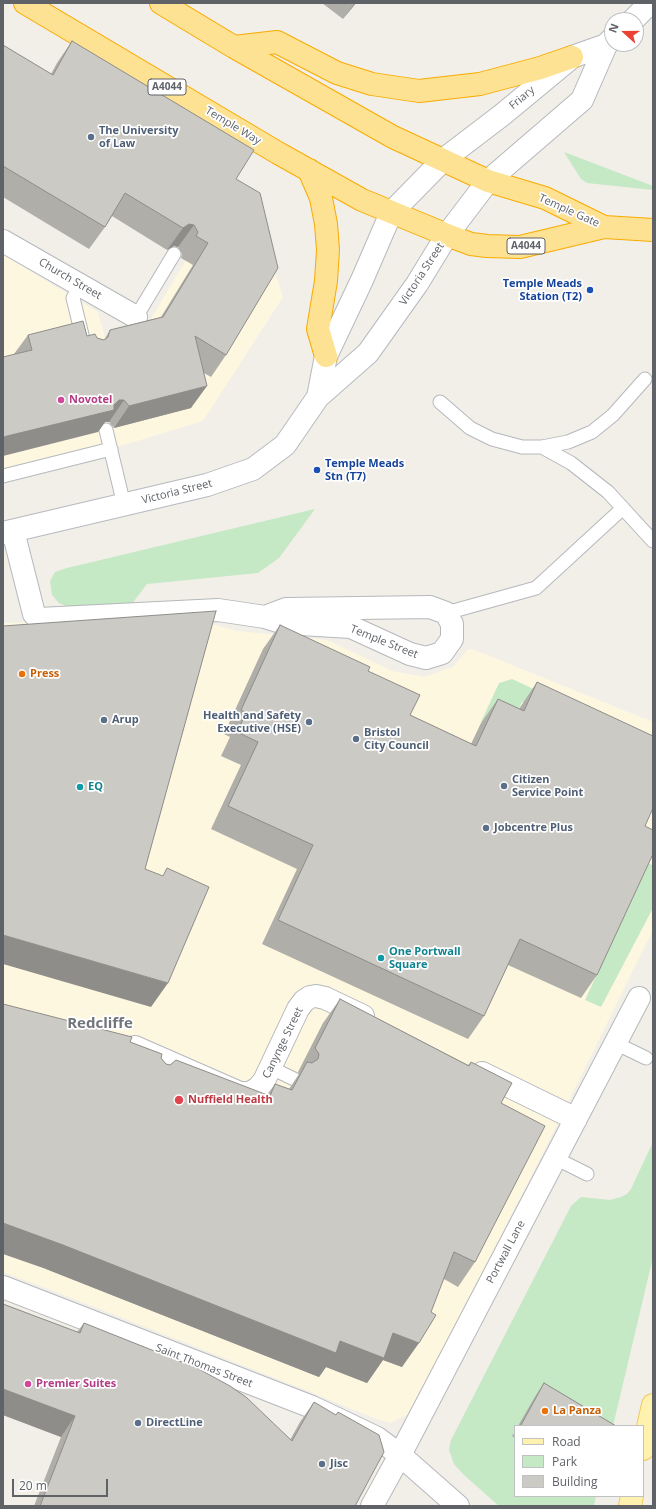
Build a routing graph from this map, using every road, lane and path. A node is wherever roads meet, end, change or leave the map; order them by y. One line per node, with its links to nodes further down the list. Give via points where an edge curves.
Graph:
1 (25, 3): 10 (highway, Temple Way / A4044)
2 (161, 3): 6 (highway, A4044)
3 (650, 3): 4 (street)
4 (641, 12)
5 (604, 44): 8 (street, Friary)
6 (234, 46): 8 (highway, via 277,42 337,74 372,84 419,91 480,84); 9 (highway, A4044, via 393,137)
7 (604, 52): 11 (street, Friary, via 582,100)
8 (572, 57): 9 (street, Friary)
9 (443, 160): 11 (highway, A4044); 12 (street, Victoria Street)
10 (309, 170): 12 (highway, Temple Way / A4044); 21 (highway, via 321,198 326,224 326,281 318,329)
11 (488, 181): 13 (highway, Temple Gate / A4044, via 545,198); 15 (street, Victoria Street)
12 (391, 213): 15 (highway, Temple Way / A4044); 21 (street, Victoria Street)
13 (604, 227): 14 (highway, Temple Gate / A4044); 15 (highway, Temple Gate / A4044, via 520,247 471,244)
14 (653, 230)
15 (447, 235): 23 (street, Victoria Street, via 368,353)
16 (3, 241): 18 (street, Church Street)
17 (174, 254): 19 (lane)
18 (80, 285): 19 (street, Church Street); 20 (lane, via 73,298)
19 (136, 318)
20 (87, 354)
21 (326, 356): 23 (street, Victoria Street)
22 (645, 379): 26 (lane, via 613,415 592,432 568,442)
23 (318, 397): 29 (street, Victoria Street, via 285,445 253,469 207,485)
24 (440, 402): 26 (lane, via 470,428 492,439 522,447)
25 (106, 430): 27 (lane)
26 (542, 448): 30 (lane, via 571,463 608,492)
27 (111, 449): 28 (lane); 29 (lane)
28 (3, 476)
29 (124, 505): 31 (street, Victoria Street)
30 (623, 508): 32 (lane); 33 (lane, via 536,588)
31 (8, 532): 34 (street, Temple Street, via 34,614 39,619 218,610)
32 (653, 540)
33 (446, 613): 34 (street, Temple Street, via 430,607 286,609); 34 (street, Temple Street, via 452,624 452,639 442,653 426,658 410,654 351,627 284,623)
34 (266, 617)
35 (639, 998): 38 (street, Portwall Lane)
36 (381, 1025): 41 (street, Canynge Street, via 325,998 310,996 298,1009)
37 (116, 1040): 41 (street, Canynge Street, via 159,1064 240,1093 250,1093 258,1088)
38 (615, 1043): 39 (lane); 43 (street, Portwall Lane)
39 (646, 1058)
40 (466, 1066): 43 (street)
41 (271, 1068): 42 (lane)
42 (294, 1079)
43 (576, 1118): 44 (street, Portwall Lane)
44 (556, 1158): 45 (lane); 49 (street, Portwall Lane)
45 (587, 1174)
46 (3, 1287): 49 (street, Saint Thomas Street, via 312,1407 377,1438)
47 (653, 1406): 48 (main road)
48 (644, 1445)
49 (400, 1455): 50 (street, Portwall Lane); 51 (street, Saint Thomas Street)
50 (372, 1506)
51 (458, 1506)

